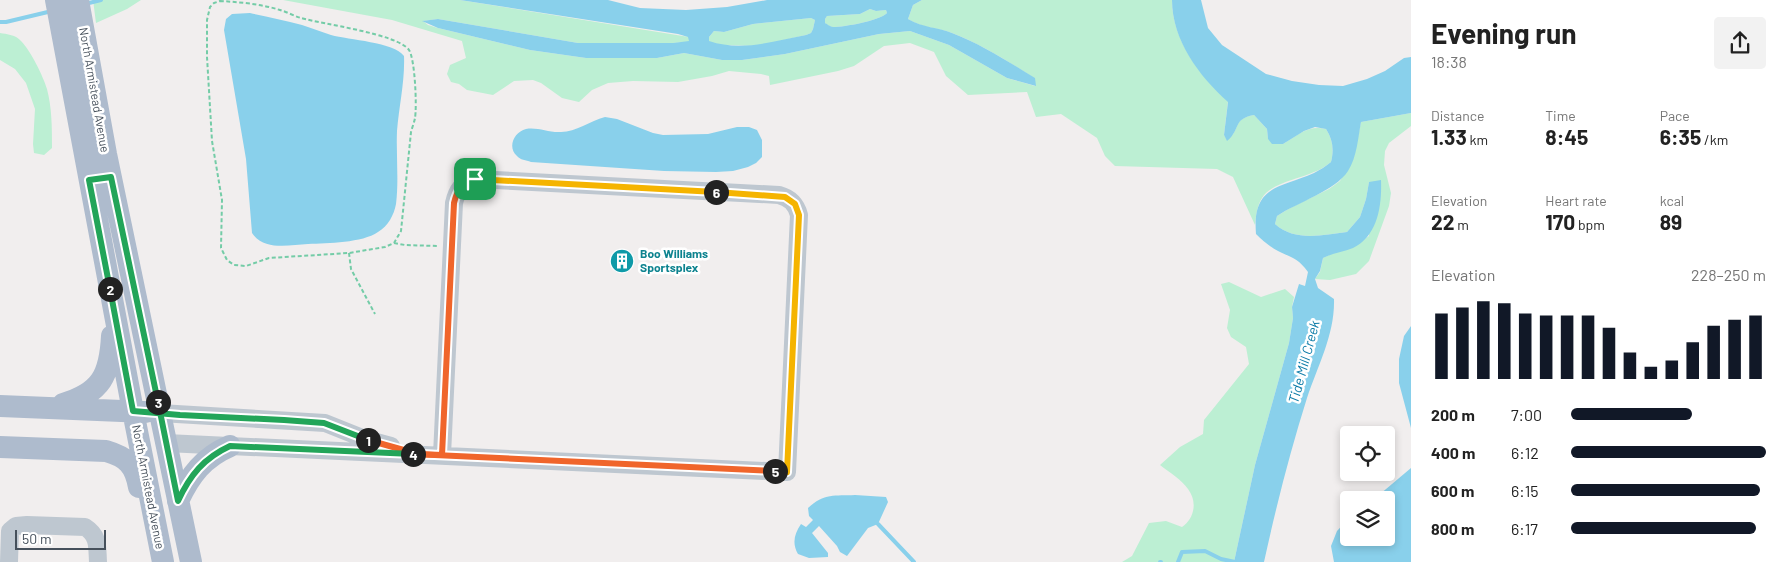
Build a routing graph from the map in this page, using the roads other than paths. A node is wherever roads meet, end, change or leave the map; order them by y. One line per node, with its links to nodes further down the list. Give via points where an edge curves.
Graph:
1 (63, 0): 2 (main road, North Armistead Avenue, via 72,31)
2 (100, 179): 3 (main road, North Armistead Avenue); 7 (main road, North Armistead Avenue)
3 (114, 308): 5 (main road, via 109,365 101,382 78,400); 6 (main road, North Armistead Avenue)
4 (0, 406): 5 (main road)
5 (50, 408): 6 (main road)
6 (133, 411): 7 (main road); 9 (main road, North Armistead Avenue)
7 (160, 413): 10 (main road, North Armistead Avenue); 13 (street, via 324,423)
8 (0, 438): 9 (main road)
9 (139, 442): 10 (main road); 16 (main road, North Armistead Avenue)
10 (166, 443): 11 (street); 15 (main road, North Armistead Avenue)
11 (230, 446): 13 (street); 15 (main road, via 199,466)
12 (0, 447): 16 (main road, via 98,450 120,456 135,470 139,490)
13 (418, 454): 14 (street)
14 (442, 455): 14 (street, via 456,194 463,185 475,179 779,195 795,204 799,215 787,472)
15 (178, 501): 20 (main road, North Armistead Avenue)
16 (155, 524): 19 (main road, North Armistead Avenue)
17 (9, 562): 18 (street, via 10,531 16,526 26,525 85,527 97,542)
18 (98, 562)
19 (163, 562)
20 (191, 562)

